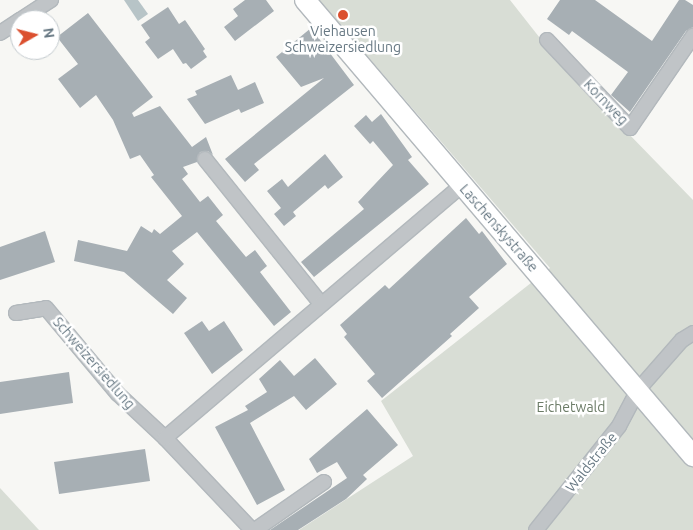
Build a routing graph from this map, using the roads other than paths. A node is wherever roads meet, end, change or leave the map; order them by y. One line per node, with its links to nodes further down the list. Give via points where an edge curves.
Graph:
1 (52, 0): 3 (street)
2 (305, 0): 7 (street, Laschenskystraße)
3 (36, 10)
4 (693, 36): 5 (street, Kornweg, via 630,128)
5 (547, 40)
6 (205, 159): 8 (street)
7 (462, 185): 8 (street); 11 (street, Laschenskystraße)
8 (321, 304): 12 (street)
9 (16, 313): 12 (street, Schweizersiedlung, via 46,308 118,394)
10 (693, 333): 11 (street, Waldstraße, via 682,340)
11 (638, 390): 13 (street, Laschenskystraße); 16 (street, Waldstraße, via 619,426)
12 (165, 438): 15 (street, Schweizersiedlung)
13 (693, 456)
14 (324, 482): 15 (street, Schweizersiedlung)
15 (254, 530)
16 (536, 530)

